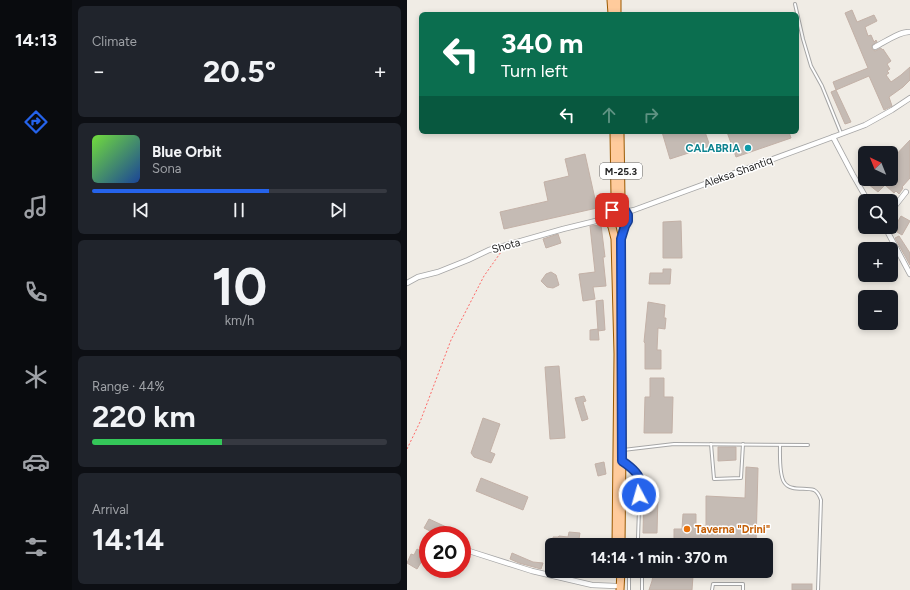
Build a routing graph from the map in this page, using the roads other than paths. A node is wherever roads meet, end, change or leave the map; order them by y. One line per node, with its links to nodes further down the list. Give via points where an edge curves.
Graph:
1 (611, 0): 4 (main road)
2 (617, 0): 5 (main road)
3 (795, 4): 6 (lane)
4 (611, 12)
5 (617, 12)
6 (797, 12)
7 (799, 22): 13 (lane, via 811,66)
8 (910, 32): 9 (street, via 906,31)
9 (875, 47)
10 (910, 98): 13 (street, Aleksa Shantiq, via 865,125)
11 (614, 134): 18 (main road, M-25.3, via 615,197)
12 (620, 134): 19 (main road, M-25.3, via 621,198)
13 (841, 134): 14 (street, Aleksa Shantiq)
14 (833, 137): 16 (street); 19 (street, Aleksa Shantiq)
15 (906, 192): 17 (street)
16 (864, 194)
17 (898, 202)
18 (612, 210): 19 (main road, via 617,208); 20 (main road, M-25.3)
19 (626, 212): 22 (main road, M-25.3, via 628,221)
20 (608, 218): 21 (main road); 25 (street, Shota, via 489,250)
21 (611, 226): 22 (main road); 32 (main road, via 615,240 618,354)
22 (625, 226): 30 (main road, M-25.3, via 621,239)
23 (889, 234): 24 (street)
24 (910, 274)
25 (407, 282)
26 (711, 444): 27 (lane); 27 (lane, via 714,479 741,478); 30 (lane, via 674,444)
27 (743, 444): 28 (lane)
28 (780, 444): 29 (lane); 45 (lane, via 781,475 784,483 792,488 814,490 821,500)
29 (808, 445)
30 (622, 450): 31 (main road, M-25.3)
31 (622, 461): 33 (main road, M-25.3); 34 (lane, via 640,481)
32 (616, 538)
33 (621, 538)
34 (637, 538)
35 (471, 552): 40 (street, via 532,571)
36 (616, 578): 40 (main road)
37 (619, 578): 40 (main road)
38 (629, 578): 41 (lane)
39 (642, 578): 42 (lane)
40 (617, 589)
41 (629, 590)
42 (642, 590)
43 (712, 590): 44 (lane, via 713,584 743,584)
44 (743, 590)
45 (818, 590)

